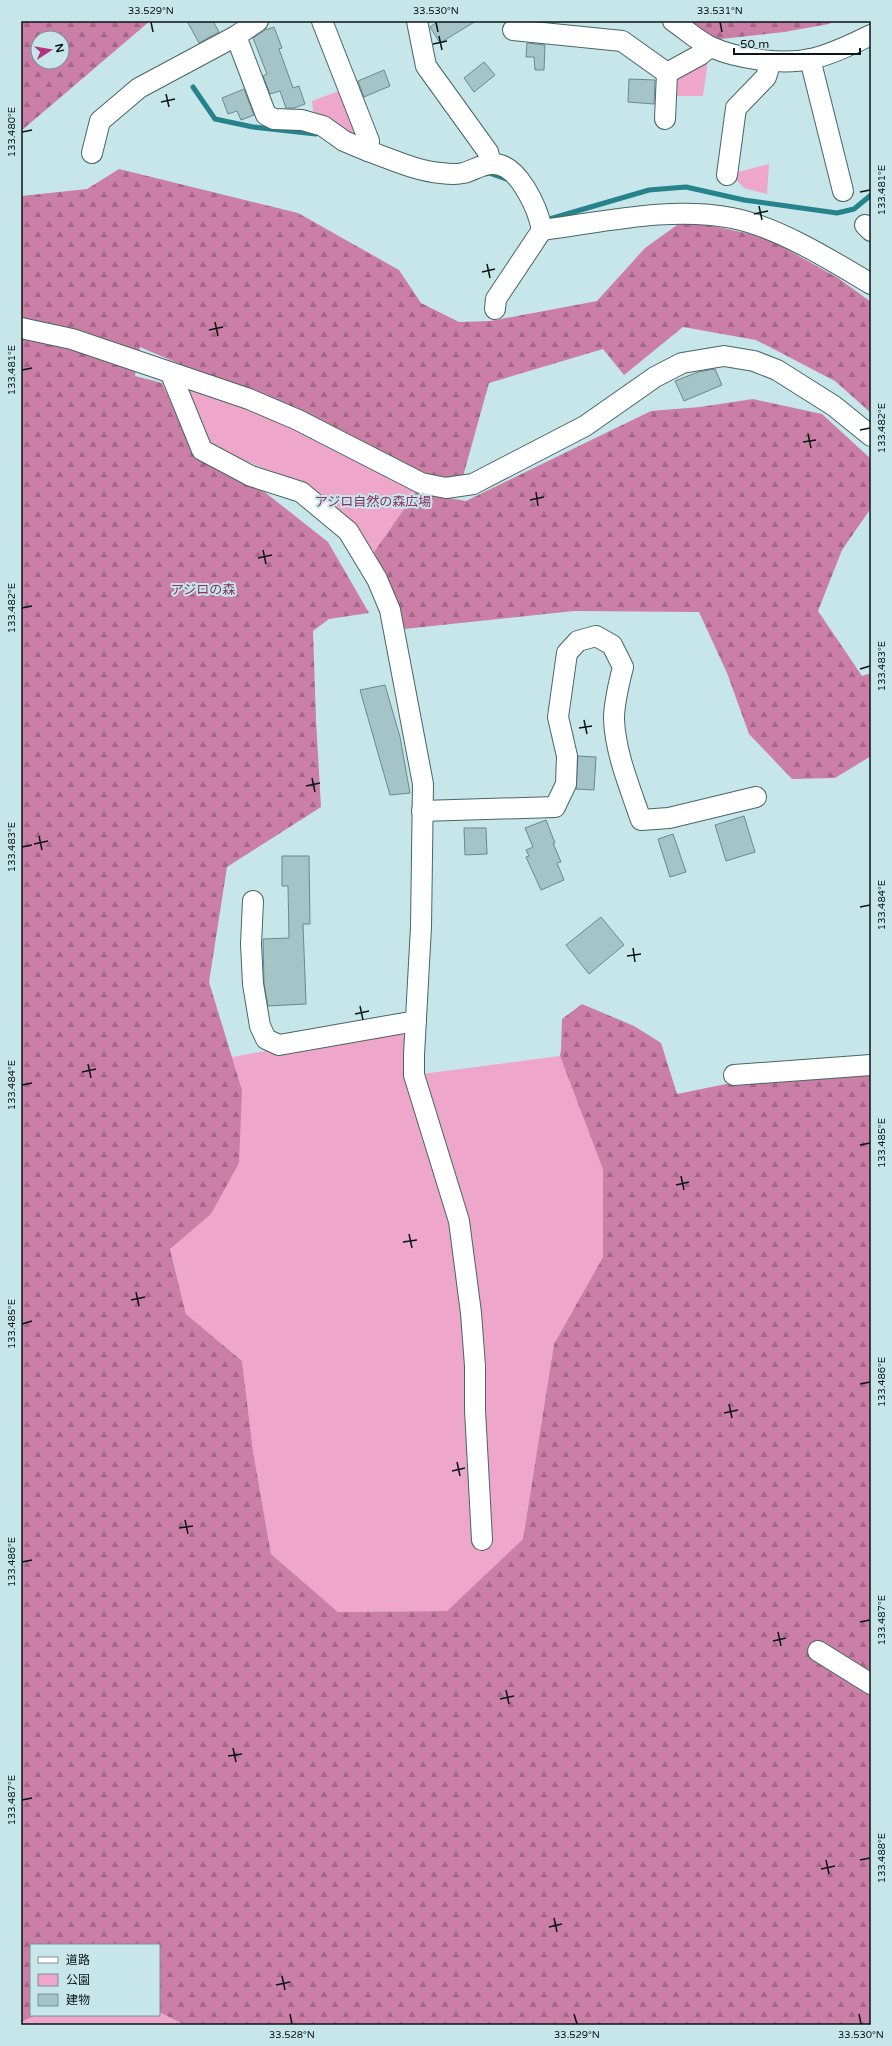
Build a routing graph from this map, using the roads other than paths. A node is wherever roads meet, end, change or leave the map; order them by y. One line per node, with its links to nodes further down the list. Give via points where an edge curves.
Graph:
1 (258, 21): 7 (street)
2 (322, 21): 13 (street, via 369,141)
3 (417, 21): 15 (street, via 426,66 488,152)
4 (673, 21): 8 (street)
5 (513, 30): 11 (street, via 622,41)
6 (871, 35): 9 (street, via 839,50)
7 (236, 36): 13 (street, via 266,115 274,119 302,120 324,126 344,141); 14 (street, via 139,88 100,121)
8 (710, 46): 10 (street, via 734,55); 11 (street, via 700,55)
9 (810, 59): 10 (street); 17 (street)
10 (771, 61): 16 (street, via 766,77 736,108)
11 (667, 73): 12 (street)
12 (664, 118)
13 (368, 151): 15 (street, via 410,166 440,173 462,174)
14 (92, 153)
15 (491, 164): 18 (street, via 502,164 516,174 539,215)
16 (727, 175)
17 (843, 191)
18 (542, 230): 19 (street, via 643,215 732,218 770,230 840,265); 20 (street, via 496,299)
19 (871, 284)
20 (495, 309)
21 (21, 328): 22 (street, via 72,339)
22 (171, 374): 23 (street, via 298,420 421,483 446,488 473,484 585,426 655,377 682,363 724,356 754,361 777,370 834,406); 25 (street, via 202,450 251,476 301,492 348,531 377,579 390,610 423,784)
23 (871, 436)
24 (756, 797): 25 (street, via 669,818 641,820 622,763 614,719 623,667 612,645 596,636 578,641 567,653 558,717 567,756 566,784 555,807)
25 (422, 811): 27 (street, via 421,927)
26 (253, 902): 27 (street, via 250,944 253,984 260,1026 266,1039 279,1045)
27 (416, 1020): 30 (street, via 414,1075 459,1221 470,1306 476,1366 475,1410)
28 (871, 1065): 29 (street)
29 (734, 1075)
30 (482, 1540)
31 (818, 1651): 32 (street)
32 (871, 1684)

